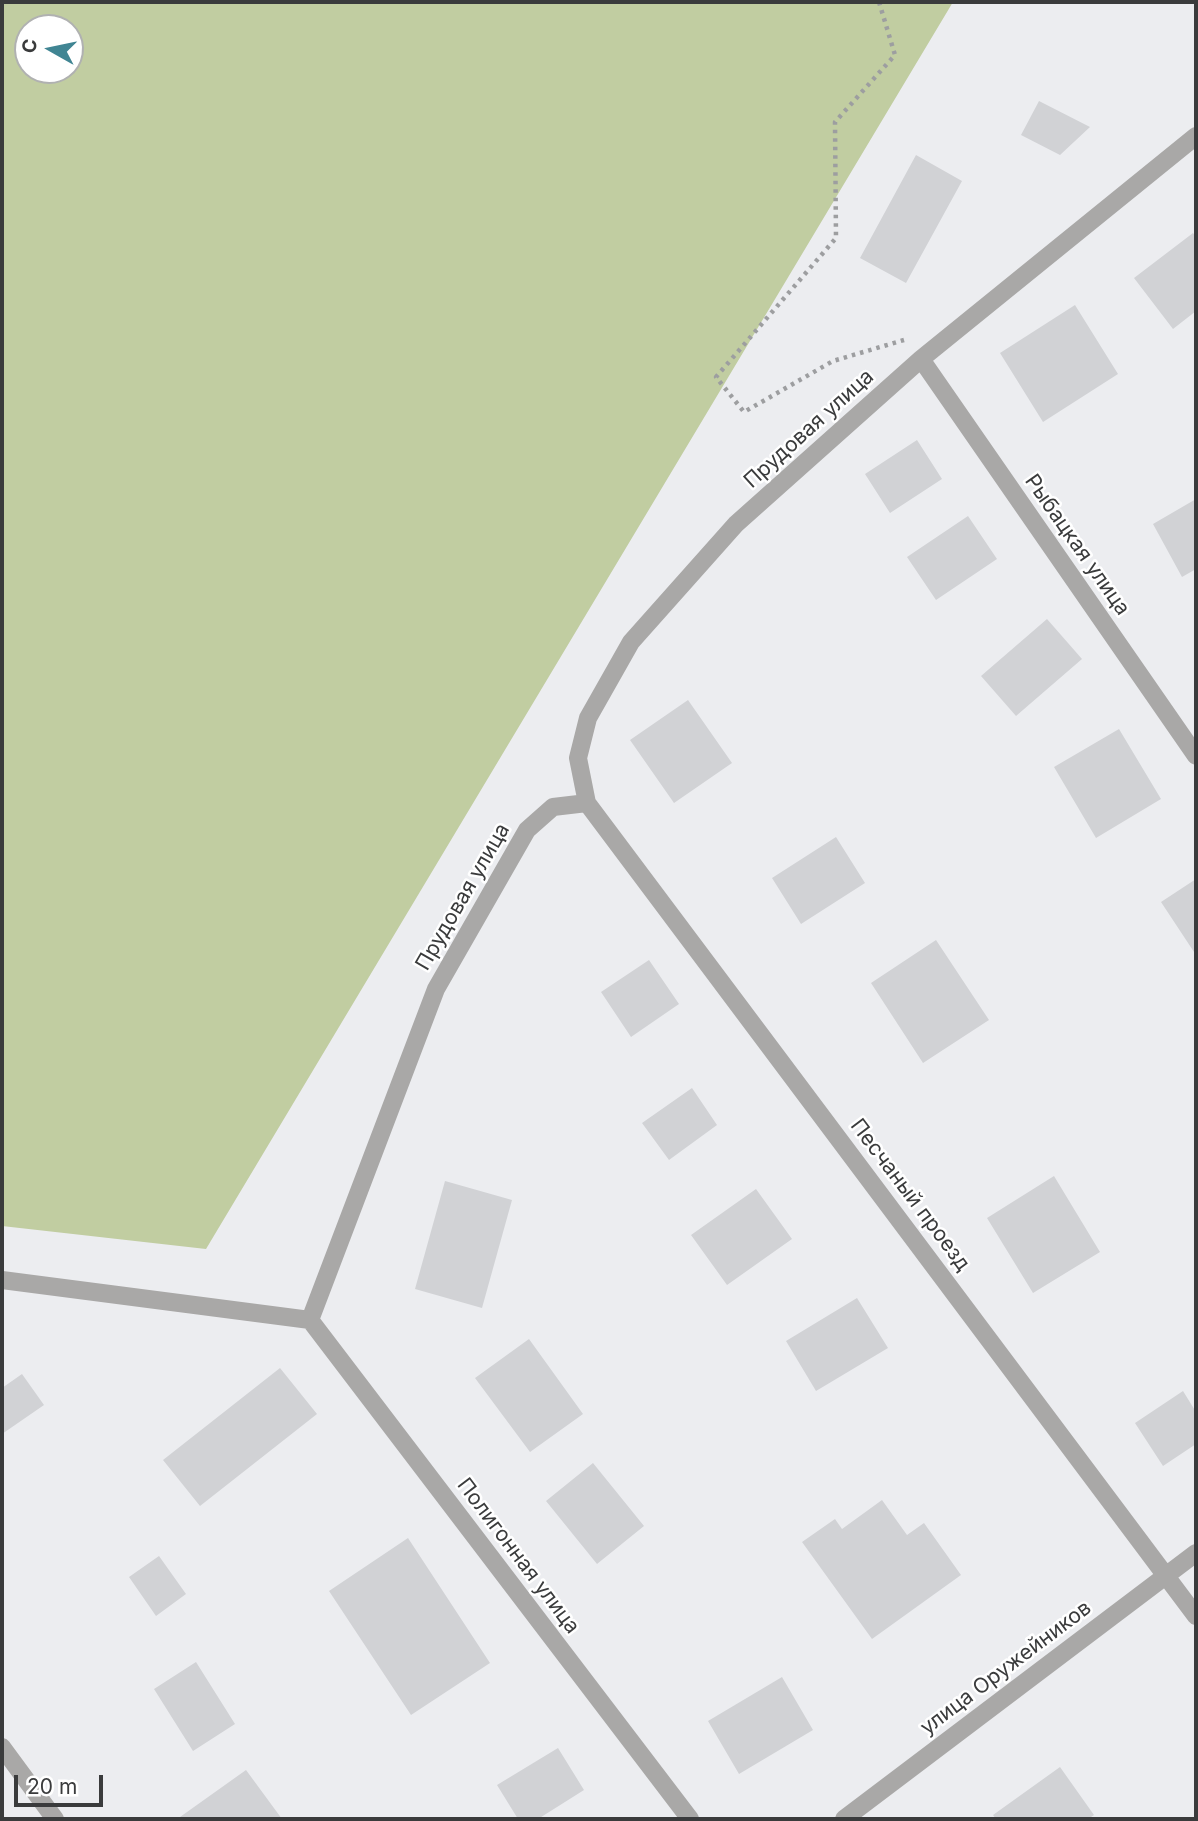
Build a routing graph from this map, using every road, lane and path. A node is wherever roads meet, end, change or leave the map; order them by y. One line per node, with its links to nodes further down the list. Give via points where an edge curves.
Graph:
1 (879, 2): 3 (path, via 895,55 835,122 836,238 716,377 744,412 833,361 910,338)
2 (1196, 136): 3 (street, Прудовая улица)
3 (921, 359): 4 (street, Рыбацкая улица); 5 (street, Прудовая улица, via 736,524 631,642 588,718 578,758)
4 (1196, 756)
5 (587, 803): 7 (street, Прудовая улица, via 553,807 527,830 436,989); 9 (street, Песчаный проезд)
6 (2, 1280): 7 (street)
7 (310, 1320): 13 (street, Полигонная улица)
8 (1196, 1553): 9 (street, улица Оружейников)
9 (1167, 1575): 10 (street, Песчаный проезд); 14 (street, улица Оружейников)
10 (1196, 1616)
11 (2, 1747): 12 (street)
12 (55, 1819)
13 (690, 1819)
14 (844, 1819)

